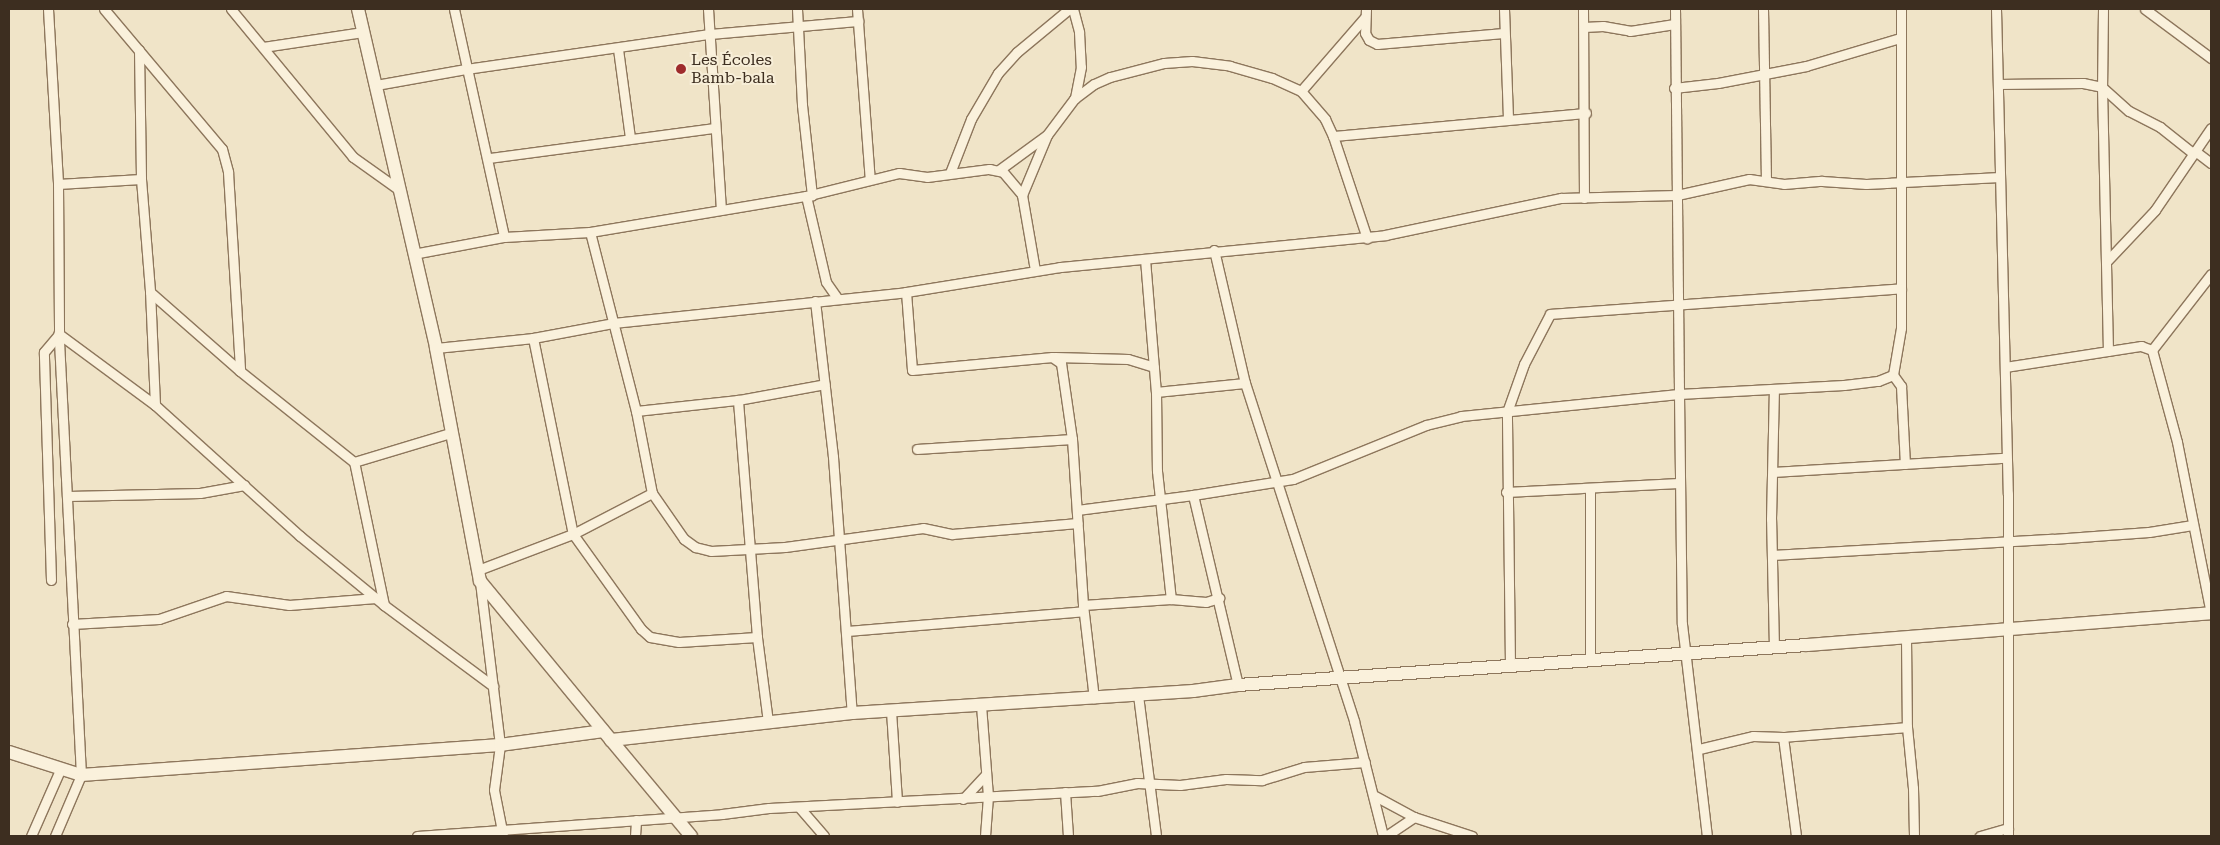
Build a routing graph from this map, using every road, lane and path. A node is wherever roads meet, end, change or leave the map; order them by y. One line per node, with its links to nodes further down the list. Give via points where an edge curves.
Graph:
1 (48, 9): 57 (street)
2 (104, 9): 30 (street)
3 (231, 9): 28 (street)
4 (358, 9): 24 (street)
5 (454, 9): 32 (street)
6 (708, 9): 26 (street)
7 (797, 9): 22 (street)
8 (857, 9): 20 (street)
9 (1069, 9): 51 (street, via 1017,52 998,73 971,119)
10 (1073, 9): 39 (street, via 1080,32 1081,67)
11 (1504, 9): 25 (street)
12 (1583, 9): 23 (street)
13 (1674, 9): 21 (street)
14 (1764, 9): 33 (street)
15 (1901, 9): 27 (street)
16 (1996, 9): 34 (street)
17 (2103, 9): 37 (street)
18 (2145, 9): 31 (street)
19 (1366, 13): 25 (street, via 1367,38 1377,44); 38 (street)
20 (858, 21): 22 (street); 54 (street)
21 (1674, 24): 23 (street, via 1630,31 1603,26); 36 (street)
22 (798, 27): 26 (street); 60 (street)
23 (1584, 27): 40 (street)
24 (363, 32): 28 (street); 35 (street)
25 (1504, 33): 41 (street)
26 (709, 34): 29 (street); 42 (street)
27 (1900, 38): 33 (street, via 1806,66); 56 (street)
28 (264, 47): 58 (street, via 353,157)
29 (618, 49): 32 (street); 46 (street)
30 (139, 50): 53 (street); 88 (street, via 222,149 226,162)
31 (2211, 58)
32 (466, 68): 35 (street); 48 (street)
33 (1764, 73): 36 (street); 55 (street)
34 (1998, 84): 37 (street, via 2084,83); 52 (street)
35 (376, 85): 58 (street)
36 (1674, 88): 59 (street)
37 (2102, 88): 47 (street, via 2129,111 2160,127); 70 (street)
38 (1301, 91): 39 (street, via 1290,84 1230,66 1179,61 1110,77); 45 (street, via 1321,114)
39 (1074, 98): 44 (street)
40 (1586, 113): 41 (street); 62 (street)
41 (1508, 118): 45 (street)
42 (714, 128): 46 (street); 63 (street)
43 (2211, 128): 47 (street)
44 (1047, 136): 50 (street); 61 (street)
45 (1333, 136): 66 (street)
46 (630, 138): 48 (street)
47 (2194, 153): 49 (street); 70 (street, via 2155,210)
48 (489, 158): 65 (street)
49 (2211, 163)
50 (999, 170): 51 (street); 61 (street)
51 (950, 173): 54 (street, via 922,178 900,173)
52 (2000, 177): 56 (street); 87 (street)
53 (141, 179): 57 (street); 74 (street)
54 (870, 180): 60 (street)
55 (1766, 181): 56 (street, via 1791,184); 59 (street, via 1736,180)
56 (1901, 182): 73 (street)
57 (58, 184): 80 (street)
58 (398, 189): 68 (street)
59 (1678, 195): 62 (street); 78 (street)
60 (809, 196): 63 (street); 76 (street, via 826,282)
61 (1022, 196): 71 (street)
62 (1584, 198): 66 (street, via 1537,201 1407,232)
63 (721, 210): 64 (street)
64 (590, 232): 65 (street); 79 (street)
65 (504, 237): 68 (street)
66 (1367, 238): 67 (street)
67 (1214, 250): 69 (street); 90 (street)
68 (413, 254): 82 (street)
69 (1145, 259): 71 (street); 86 (street)
70 (2107, 261): 84 (street)
71 (1035, 270): 75 (street)
72 (2211, 274): 83 (street)
73 (1901, 288): 78 (street); 89 (street, via 1901,328)
74 (150, 292): 88 (street); 96 (street)
75 (906, 292): 76 (street); 85 (street, via 912,370)
76 (837, 298): 77 (street)
77 (815, 301): 79 (street); 91 (street)
78 (1679, 304): 94 (street); 98 (street, via 1550,314 1524,364)
79 (613, 323): 81 (street); 97 (street)
80 (59, 334): 96 (street); 113 (street); 124 (street, via 44,352)
81 (533, 338): 82 (street); 118 (street)
82 (436, 348): 99 (street)
83 (2152, 350): 84 (street, via 2142,346); 117 (street, via 2177,442)
84 (2108, 351): 87 (street)
85 (1056, 357): 86 (street, via 1128,358); 100 (street, via 1062,366)
86 (1154, 367): 93 (street)
87 (2004, 367): 102 (street)
88 (240, 371): 103 (street)
89 (1894, 375): 92 (street, via 1878,381 1844,385); 104 (street, via 1902,386)
90 (1246, 383): 93 (street); 106 (street)
91 (825, 384): 95 (street); 119 (street)
92 (1774, 389): 94 (street); 105 (street)
93 (1156, 392): 114 (street)
94 (1679, 394): 98 (street); 107 (street)
95 (738, 400): 97 (street); 121 (street)
96 (155, 404): 108 (street)
97 (636, 411): 111 (street)
98 (1507, 412): 106 (street, via 1443,420); 110 (street)
99 (450, 433): 103 (street); 123 (street)
100 (1072, 439): 101 (street); 115 (street)
101 (917, 449)
102 (2005, 458): 104 (street); 120 (street)
103 (354, 462): 128 (street)
104 (1905, 464): 105 (street)
105 (1773, 472): 122 (street)
106 (1278, 483): 112 (street); 140 (street)
107 (1679, 483): 109 (street); 137 (street)
108 (244, 484): 113 (street, via 200,493); 125 (street)
109 (1590, 489): 110 (street); 138 (street)
110 (1506, 492): 139 (street)
111 (652, 494): 118 (street); 121 (street, via 684,539 696,548 712,551)
112 (1193, 495): 114 (street); 126 (street)
113 (68, 496): 131 (street)
114 (1160, 498): 115 (street); 127 (street)
115 (1077, 510): 116 (street)
116 (1078, 523): 119 (street, via 952,534 923,528); 129 (street)
117 (2192, 525): 120 (street, via 2149,532); 130 (street)
118 (573, 534): 123 (street); 134 (street, via 650,637 678,642)
119 (839, 539): 121 (street); 132 (street)
120 (2006, 542): 122 (street); 133 (street)
121 (751, 549): 134 (street)
122 (1772, 556): 136 (street)
123 (479, 575): 142 (street); 150 (street)
124 (51, 580)
125 (376, 598): 128 (street); 131 (street, via 289,605 229,596 160,618)
126 (1219, 598): 127 (street, via 1206,602); 141 (street)
127 (1171, 599): 129 (street)
128 (384, 605): 142 (street)
129 (1083, 608): 132 (street); 144 (street)
130 (2211, 613): 133 (street)
131 (72, 624): 157 (street)
132 (847, 631): 147 (street)
133 (2006, 631): 135 (street); 169 (street)
134 (757, 637): 148 (street)
135 (1906, 638): 136 (street); 149 (street)
136 (1774, 648): 137 (street)
137 (1685, 652): 138 (street); 153 (street)
138 (1590, 659): 139 (street)
139 (1510, 665): 140 (street)
140 (1340, 677): 141 (street); 155 (street)
141 (1238, 685): 143 (street)
142 (493, 686): 152 (street)
143 (1138, 695): 144 (street); 159 (street)
144 (1094, 698): 145 (street)
145 (981, 705): 146 (street); 158 (street)
146 (891, 711): 147 (street); 164 (street)
147 (852, 713): 148 (street)
148 (768, 722): 150 (street)
149 (1907, 727): 151 (street); 184 (street)
150 (607, 736): 152 (street); 166 (street)
151 (1783, 737): 153 (street, via 1753,736); 183 (street)
152 (500, 745): 157 (street); 170 (street, via 494,790)
153 (1699, 749): 182 (street)
154 (9, 752): 156 (street)
155 (1365, 762): 159 (street, via 1304,767 1262,780 1226,779 1180,785); 162 (street)
156 (60, 770): 157 (street); 171 (street)
157 (81, 775): 172 (street)
158 (985, 775): 161 (street); 163 (street)
159 (1148, 782): 160 (street, via 1097,791); 179 (street)
160 (1065, 792): 161 (street); 178 (street)
161 (988, 796): 163 (street); 177 (street)
162 (1375, 796): 167 (street); 180 (street)
163 (963, 799): 164 (street)
164 (897, 802): 165 (street)
165 (799, 807): 166 (street); 176 (street)
166 (677, 817): 168 (street); 175 (street)
167 (1414, 817): 180 (street); 181 (street)
168 (636, 820): 170 (street); 174 (street)
169 (2008, 832): 185 (street)
170 (501, 833): 173 (street)
171 (31, 836)
172 (54, 836)
173 (417, 836)
174 (635, 836)
175 (692, 836)
176 (824, 836)
177 (985, 836)
178 (1068, 836)
179 (1156, 836)
180 (1385, 836)
181 (1472, 836)
182 (1707, 836)
183 (1796, 836)
184 (1914, 836)
185 (1980, 836)

